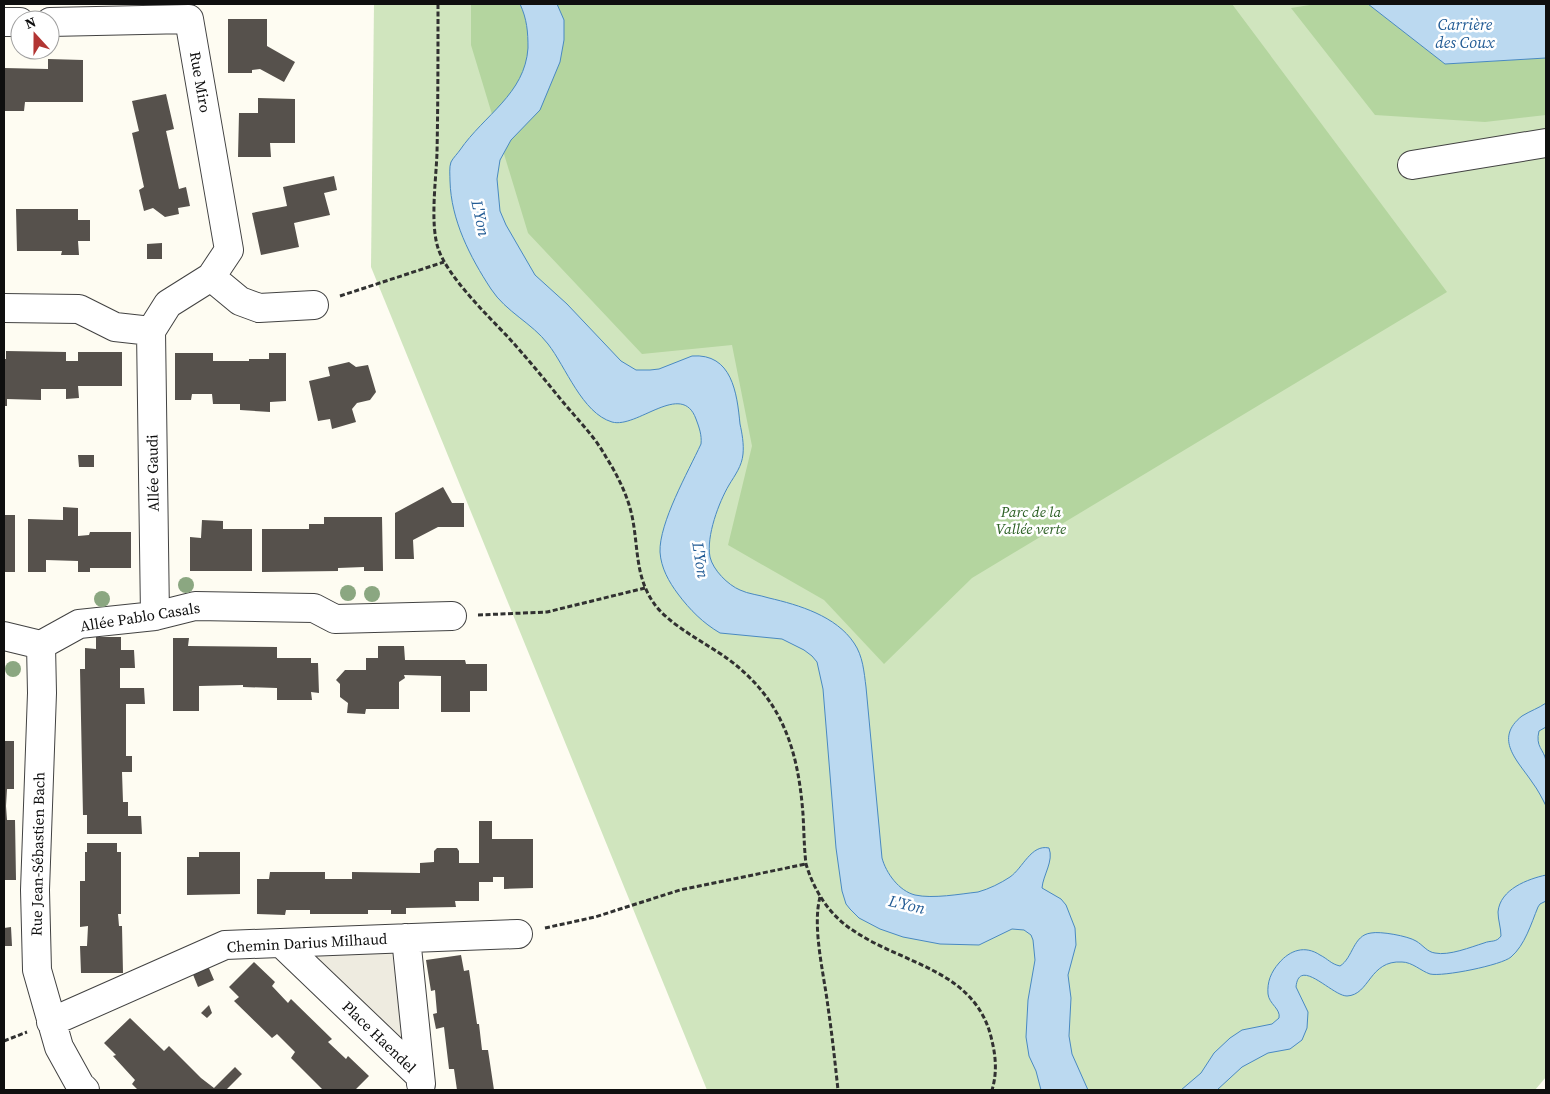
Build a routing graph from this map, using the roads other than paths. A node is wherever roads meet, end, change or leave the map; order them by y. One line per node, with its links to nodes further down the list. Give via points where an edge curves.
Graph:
1 (189, 12): 2 (street, Rue Miro); 5 (street, Rue Miro, via 228,250)
2 (60, 21)
3 (1546, 143): 4 (street)
4 (1412, 165)
5 (210, 277): 6 (street, via 240,301 259,308); 8 (street, via 168,304)
6 (314, 305)
7 (4, 308): 8 (street, via 80,309 115,327)
8 (151, 330): 9 (street, Allée Gaudi)
9 (155, 616): 10 (street, Allée Pablo Casals, via 195,606 314,608 336,619); 12 (street, Allée Pablo Casals, via 79,624)
10 (452, 616)
11 (4, 636): 12 (street)
12 (41, 645): 16 (street, Rue Jean-Sébastien Bach, via 36,952 37,970)
13 (518, 934): 14 (street, Chemin Darius Milhaud)
14 (406, 938): 15 (street, Chemin Darius Milhaud); 17 (street, Place Haendel)
15 (280, 942): 16 (street, Chemin Darius Milhaud, via 225,945); 17 (street, Place Haendel)
16 (51, 1022): 18 (street, Rue Jean-Sébastien Bach, via 58,1047)
17 (421, 1083)
18 (85, 1090)

